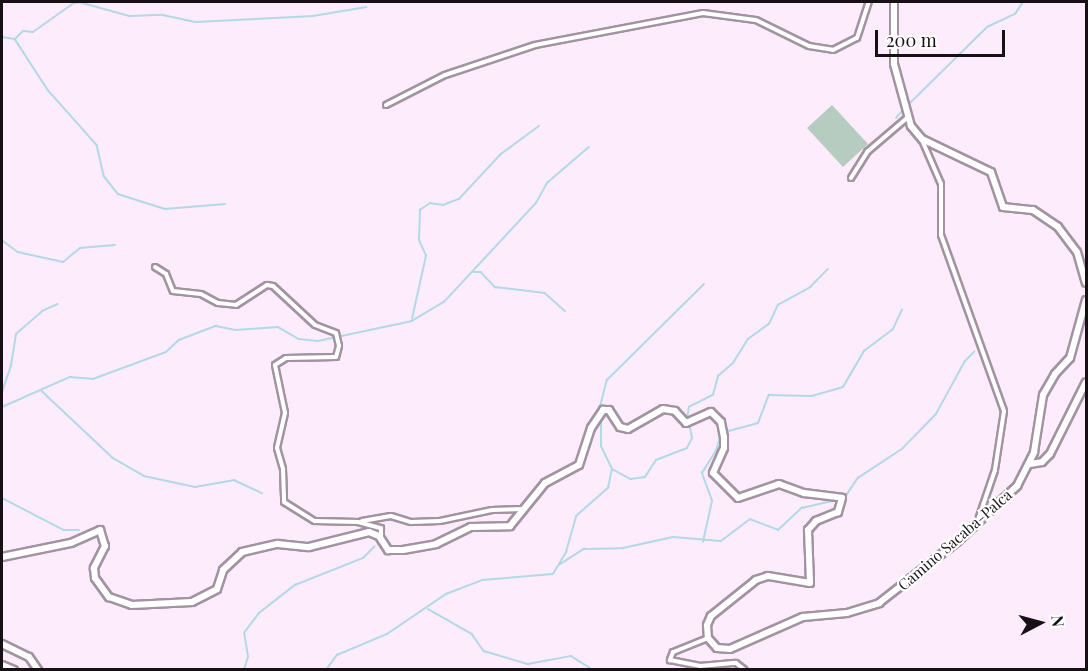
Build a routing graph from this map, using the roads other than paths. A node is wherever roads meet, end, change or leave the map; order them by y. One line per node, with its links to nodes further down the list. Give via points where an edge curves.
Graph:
1 (869, 2): 3 (street, via 857,38 833,50 809,46 756,20 703,13 535,45 445,75)
2 (894, 2): 4 (street, via 894,64)
3 (386, 105)
4 (908, 117): 5 (street); 6 (street, via 867,152)
5 (922, 139): 8 (street, via 991,172 1003,207 1024,207 1049,219 1077,252); 13 (street, via 941,184 941,235 1003,401 994,470)
6 (852, 178)
7 (155, 267): 14 (street, via 166,274 173,291 201,294 218,303 236,305 267,285 273,286 315,326 336,333 336,357 286,358 274,365 285,413 277,448 286,506 315,521)
8 (1086, 283)
9 (1086, 300): 11 (street, Camino Sacaba-Palca, via 1070,358 1043,395)
10 (1086, 382): 11 (street, via 1050,454 1042,462)
11 (1030, 464): 13 (street, Camino Sacaba-Palca, via 1017,486)
12 (523, 509): 14 (street, via 492,510 440,521 411,522 391,516); 15 (street, via 510,526 471,527 436,544 388,550); 17 (street, via 545,483 579,465 591,428 603,410 609,410 620,427 628,429 663,409 675,411 686,423 716,414 724,432 724,448 713,472 738,498 779,484 804,494 838,495 842,505 838,512 816,521 808,530 810,583 768,576 756,580 711,616)
13 (978, 521): 17 (street, Camino Sacaba-Palca, via 904,586 867,608 803,616 723,651)
14 (358, 522): 15 (street, via 381,528)
15 (381, 541): 16 (street, via 369,532 309,547 278,544 242,552 223,570 217,589 192,602 171,604 132,605 110,597 95,578 94,567 105,546 100,530 71,543)
16 (2, 556)
17 (708, 638): 22 (street, via 673,652 670,660 700,666 736,663)
18 (2, 644): 21 (street, via 29,657)
19 (2, 665): 20 (street)
20 (14, 669)
21 (38, 669)
22 (745, 669)

